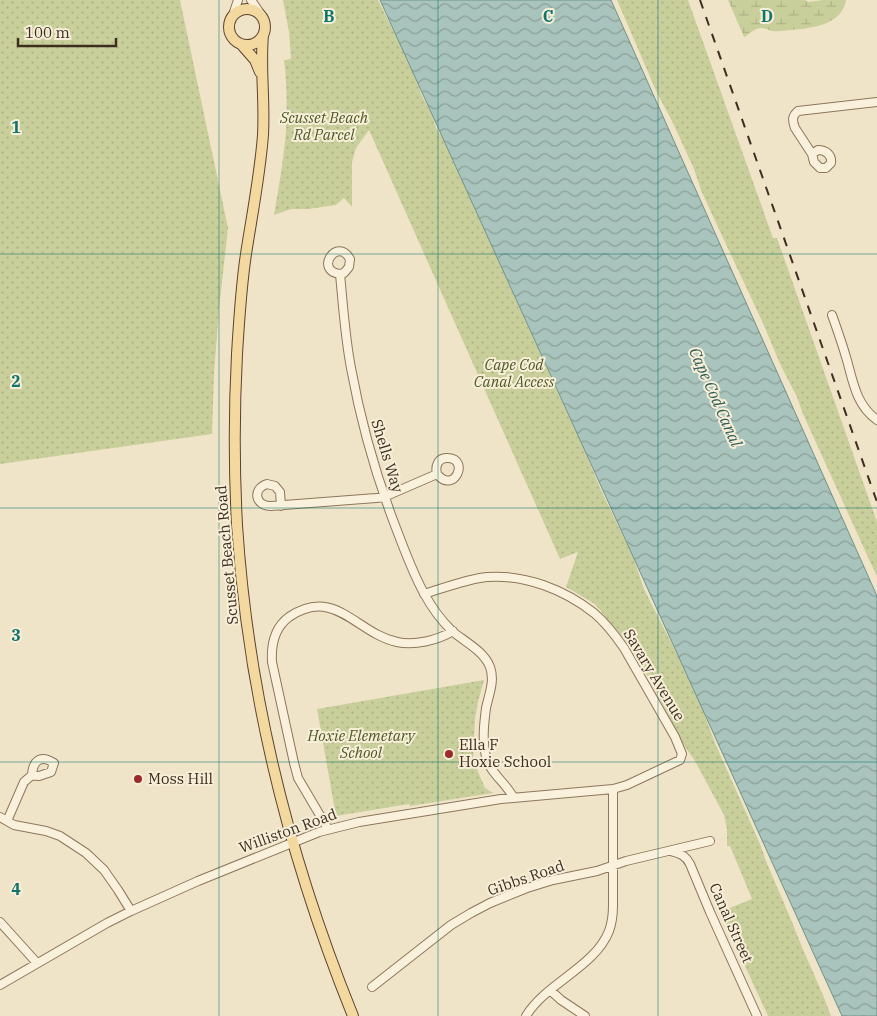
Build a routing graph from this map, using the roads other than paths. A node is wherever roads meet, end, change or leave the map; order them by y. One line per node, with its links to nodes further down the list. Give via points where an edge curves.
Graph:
1 (238, 0): 4 (street, Scusset Beach Road)
2 (251, 0): 3 (street)
3 (262, 16): 4 (main road, via 246,9); 5 (main road, Scusset Beach Road, via 265,25)
4 (232, 18): 6 (main road, Scusset Beach Road, via 230,33)
5 (263, 35): 6 (main road, via 256,42); 7 (main road, Scusset Beach Road)
6 (241, 44): 7 (main road, Scusset Beach Road, via 255,60)
7 (262, 78): 25 (main road, Scusset Beach Road, via 263,135 238,343 236,492 240,560 254,674)
8 (877, 102): 9 (street, via 794,114 794,128)
9 (812, 154)
10 (340, 274): 14 (street, Shells Way, via 352,376)
11 (832, 315): 12 (street, via 854,388 863,406)
12 (877, 420)
13 (437, 474): 14 (street)
14 (384, 496): 15 (street); 16 (street, Shells Way)
15 (281, 506)
16 (424, 594): 17 (street, Shells Way); 18 (street, Savary Avenue, via 485,577 507,577 545,586 578,602 602,620 624,648 675,737)
17 (453, 631): 21 (street, Shells Way, via 482,654 490,668 493,683 485,719 484,750 490,765); 23 (street, via 433,640 396,642 333,608 319,606 306,608 287,618 275,634 272,662 294,764 298,778)
18 (682, 757): 20 (street, Williston Road)
19 (32, 775): 22 (street, via 24,782)
20 (613, 789): 21 (street, Williston Road); 27 (street)
21 (513, 797): 23 (street, Williston Road)
22 (4, 819): 28 (street, via 14,825 60,836 86,853 112,880)
23 (328, 829): 25 (street, Williston Road)
24 (710, 841): 26 (street, Gibbs Road)
25 (292, 842): 28 (street, Williston Road); 34 (main road, Scusset Beach Road)
26 (669, 851): 27 (street, Gibbs Road); 37 (street, Canal Street, via 687,858)
27 (613, 866): 32 (street, Gibbs Road, via 527,888 480,908 441,932); 33 (street, via 613,914 609,932 592,956)
28 (131, 911): 30 (street, Williston Road)
29 (0, 922): 30 (street)
30 (37, 963): 31 (street, Williston Road)
31 (0, 985)
32 (372, 987)
33 (550, 990): 35 (street); 36 (street)
34 (353, 1016)
35 (526, 1016)
36 (585, 1016)
37 (757, 1016)

